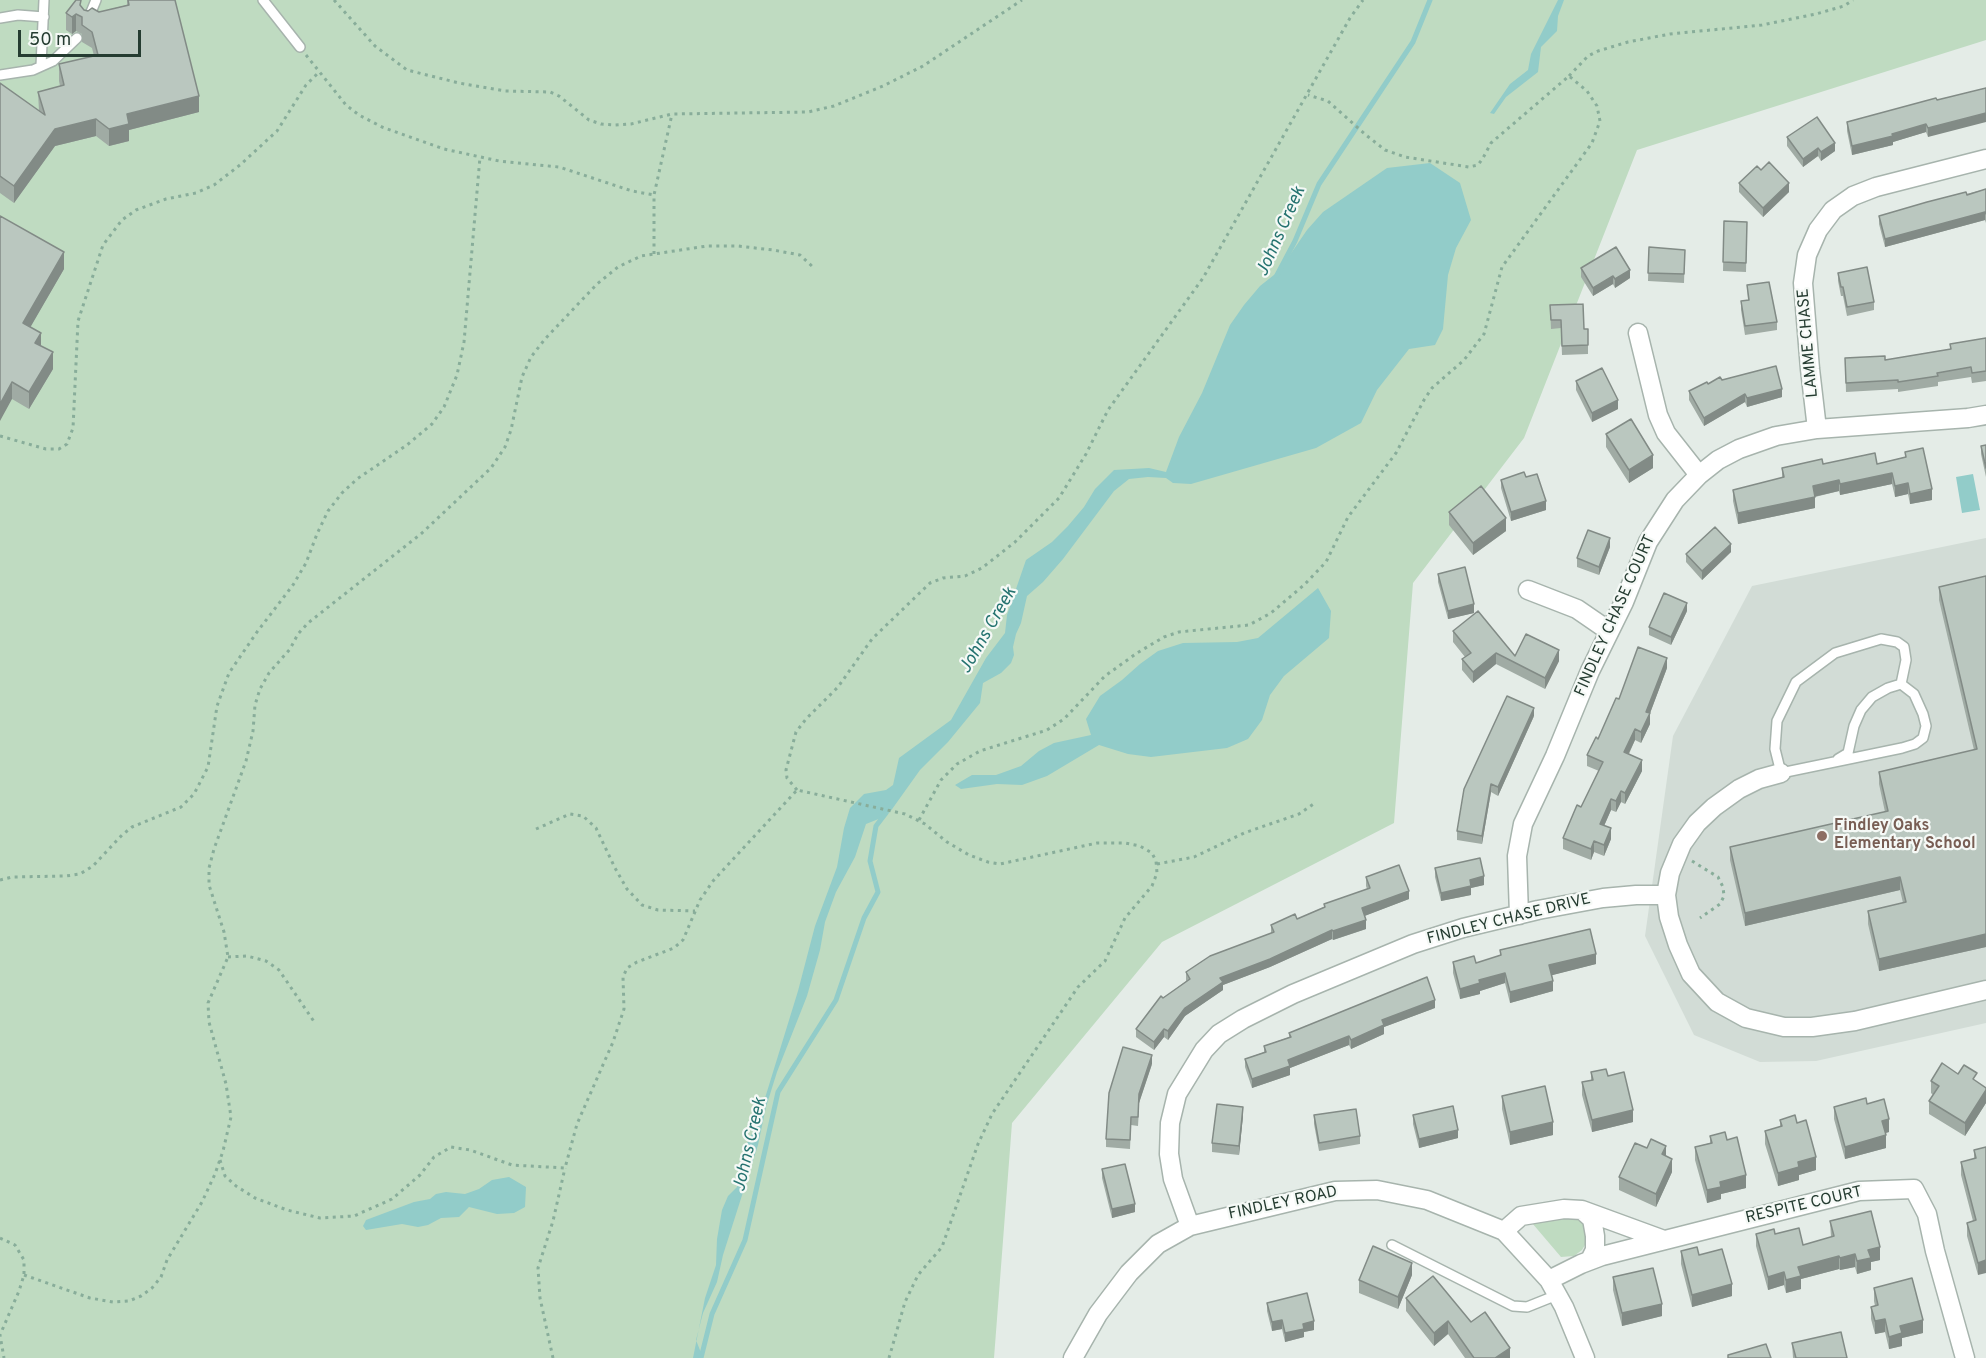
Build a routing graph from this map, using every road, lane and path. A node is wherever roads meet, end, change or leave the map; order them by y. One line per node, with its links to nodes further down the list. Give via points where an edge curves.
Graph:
1 (45, 0): 8 (lane)
2 (96, 0): 10 (lane)
3 (263, 0): 12 (lane)
4 (334, 0): 18 (path, via 375,46 407,70 459,83 550,92 601,124 631,124)
5 (1022, 0): 18 (path, via 923,66 834,106 808,112)
6 (1363, 0): 17 (path)
7 (1853, 0): 16 (path, via 1816,14 1762,25 1628,42 1588,56)
8 (44, 16): 9 (lane); 13 (lane)
9 (0, 18)
10 (87, 21)
11 (77, 38): 13 (lane, via 53,61)
12 (300, 47): 14 (path)
13 (41, 66): 15 (lane)
14 (319, 72): 19 (path, via 359,115 444,149); 27 (path, via 306,85 277,131 240,165 196,193 136,210 122,220 103,245 78,321 74,428 67,444 59,449 46,448)
15 (0, 75)
16 (1569, 76): 17 (path, via 1491,143 1478,165 1469,167 1385,150 1328,101); 36 (path, via 1597,106 1600,121 1592,143 1502,267 1484,334 1464,360 1432,388 1396,453 1348,517 1326,562 1271,613 1249,625 1164,637 1105,676 1064,719 1047,730 980,751 957,764 941,780)
17 (1308, 95): 34 (path, via 1203,278 1108,410 1059,498 982,568 930,583 872,639 838,687 796,732 786,770)
18 (672, 114): 21 (path)
19 (480, 157): 21 (path, via 559,167); 40 (path, via 464,342 457,375 444,407 432,424 357,479 328,511 293,585 229,673 217,706 208,768 194,794 181,807 132,827 80,874)
20 (1986, 159): 26 (street, LAMME CHASE, via 1853,196 1833,210 1818,230 1807,255 1803,283)
21 (654, 195): 22 (path)
22 (654, 254): 23 (path, via 738,246 801,255); 45 (path, via 618,267 597,284 531,357 522,377 505,447 491,468 422,533 308,623 269,673 255,705 246,760 209,868 209,885)
23 (814, 268)
24 (1638, 333): 28 (street, via 1658,415 1666,433)
25 (1986, 415): 26 (street, FINDLEY CHASE COURT)
26 (1817, 429): 28 (street, FINDLEY CHASE COURT, via 1776,436 1739,449)
27 (0, 436)
28 (1699, 475): 30 (street, FINDLEY CHASE COURT, via 1675,500 1648,542)
29 (1528, 590): 30 (street, via 1577,609)
30 (1609, 631): 43 (street, FINDLEY CHASE COURT, via 1523,824 1517,856)
31 (1901, 684): 32 (lane, via 1872,697 1854,726 1848,753); 32 (lane, via 1914,694 1923,714 1923,738 1902,748); 33 (lane, via 1906,660 1904,647 1897,642 1881,639 1834,653 1796,682 1777,721 1775,749)
32 (1833, 763): 33 (lane)
33 (1781, 773): 38 (street, via 1739,789 1714,807 1697,823)
34 (797, 790): 36 (path); 42 (path, via 712,881)
35 (1314, 803): 39 (path, via 1299,814 1244,833 1194,857)
36 (919, 820): 39 (path, via 947,842 988,862 1000,864 1097,843 1125,843 1152,853)
37 (536, 829): 42 (path, via 570,814 582,816 596,828 627,889 642,905 658,910)
38 (1678, 854): 41 (street); 44 (path, via 1718,877 1723,887 1720,904)
39 (1156, 864): 61 (path, via 1152,886 1125,918 1105,961 1078,987 992,1114 942,1247 918,1275 905,1302)
40 (0, 880)
41 (1666, 895): 43 (street, FINDLEY CHASE DRIVE, via 1603,898); 46 (street, via 1669,917 1691,974 1717,1002 1746,1018 1784,1027 1812,1027 1855,1021)
42 (695, 911): 49 (path, via 683,940 674,948 627,968 623,977 624,1009 577,1125)
43 (1519, 915): 51 (street, FINDLEY CHASE DRIVE, via 1413,944 1293,994 1219,1034 1204,1050 1177,1094 1170,1123 1173,1179)
44 (1700, 918)
45 (228, 957): 47 (path, via 247,956 266,961 279,970); 48 (path, via 208,1003 208,1023 230,1103 228,1133)
46 (1986, 990)
47 (315, 1023)
48 (220, 1160): 49 (path, via 225,1176 255,1198 320,1218 354,1216 392,1199 434,1157 452,1147 470,1149 512,1165); 57 (path, via 161,1276 141,1296 113,1302 90,1298)
49 (565, 1168): 60 (path, via 538,1268)
50 (1582, 1210): 52 (street, via 1521,1216); 54 (street); 56 (street, via 1592,1219 1595,1236)
51 (1190, 1226): 52 (street, FINDLEY ROAD, via 1335,1191 1377,1190 1427,1200); 62 (street, FINDLEY ROAD, via 1158,1244 1129,1273 1098,1314)
52 (1504, 1231): 58 (street, FINDLEY ROAD)
53 (0, 1238): 57 (path, via 15,1245 24,1260)
54 (1664, 1240): 56 (street, RESPITE COURT); 64 (street, RESPITE COURT, via 1858,1191 1914,1189 1927,1214)
55 (1392, 1245): 58 (lane, via 1513,1306 1527,1307)
56 (1590, 1260): 58 (street, RESPITE COURT)
57 (24, 1275): 59 (path, via 0,1335)
58 (1553, 1287): 63 (street, FINDLEY ROAD)
59 (4, 1358)
60 (553, 1358)
61 (889, 1358)
62 (1073, 1358)
63 (1585, 1358)
64 (1965, 1358)

